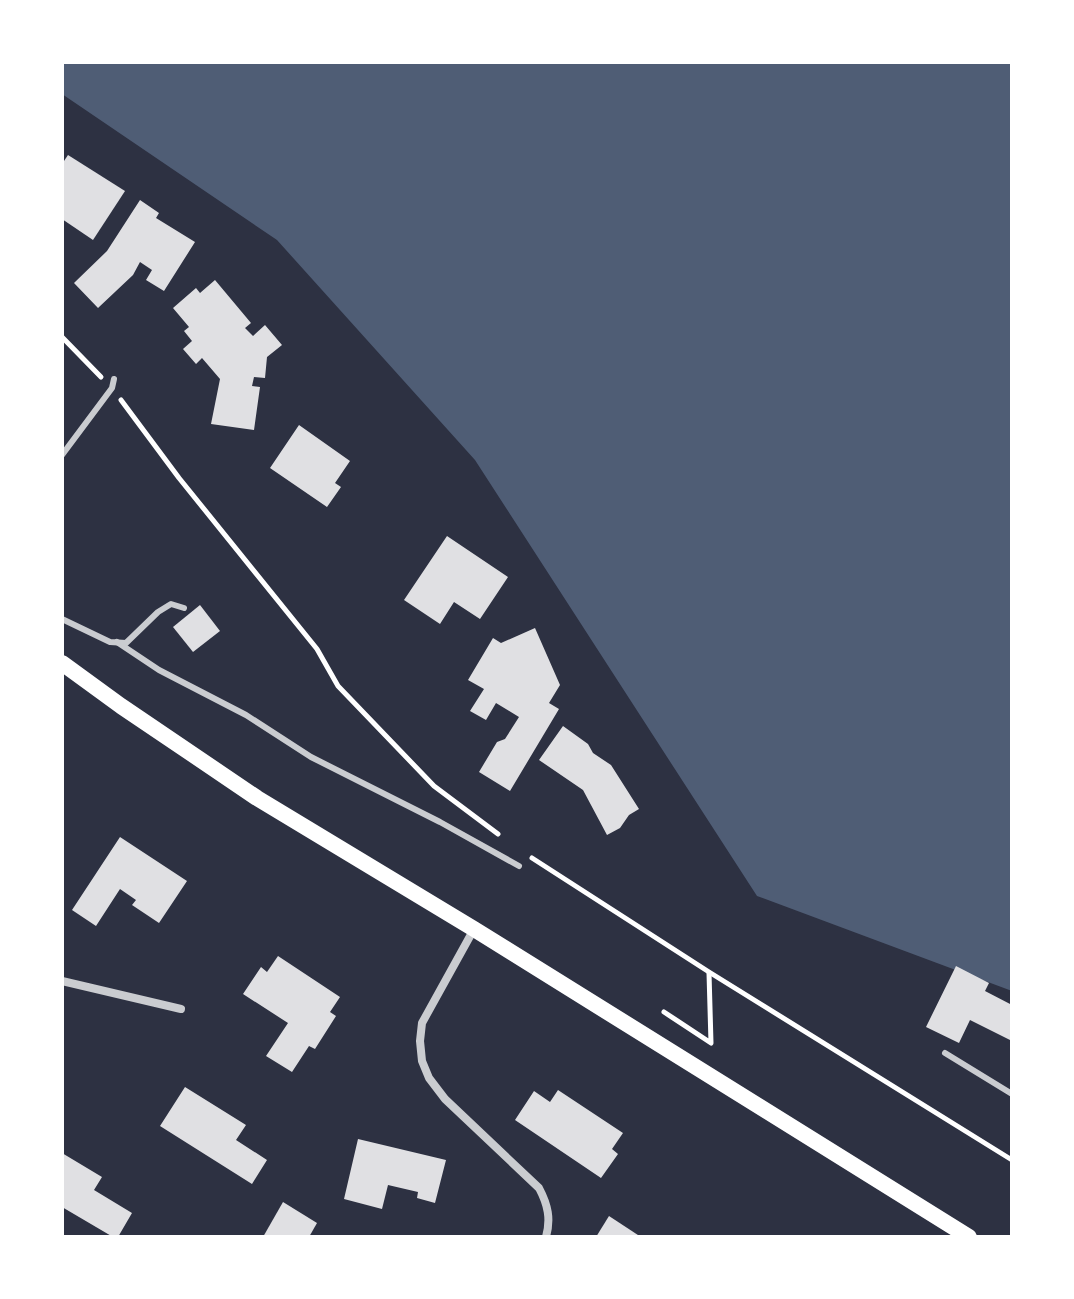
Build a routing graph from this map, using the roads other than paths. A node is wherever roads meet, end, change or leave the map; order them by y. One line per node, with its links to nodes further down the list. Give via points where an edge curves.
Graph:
1 (114, 379): 2 (lane)
2 (62, 455)
3 (184, 608): 5 (lane, via 171,604 135,637)
4 (62, 619): 5 (lane)
5 (117, 642): 7 (lane, via 311,757)
6 (62, 663): 8 (main road, via 257,798)
7 (519, 866)
8 (474, 929): 13 (street, via 422,1023 422,1061 445,1099 539,1188 548,1205); 14 (main road)
9 (62, 981): 10 (street)
10 (181, 1009)
11 (945, 1053): 12 (lane)
12 (1012, 1094)
13 (546, 1237)
14 (969, 1237)

